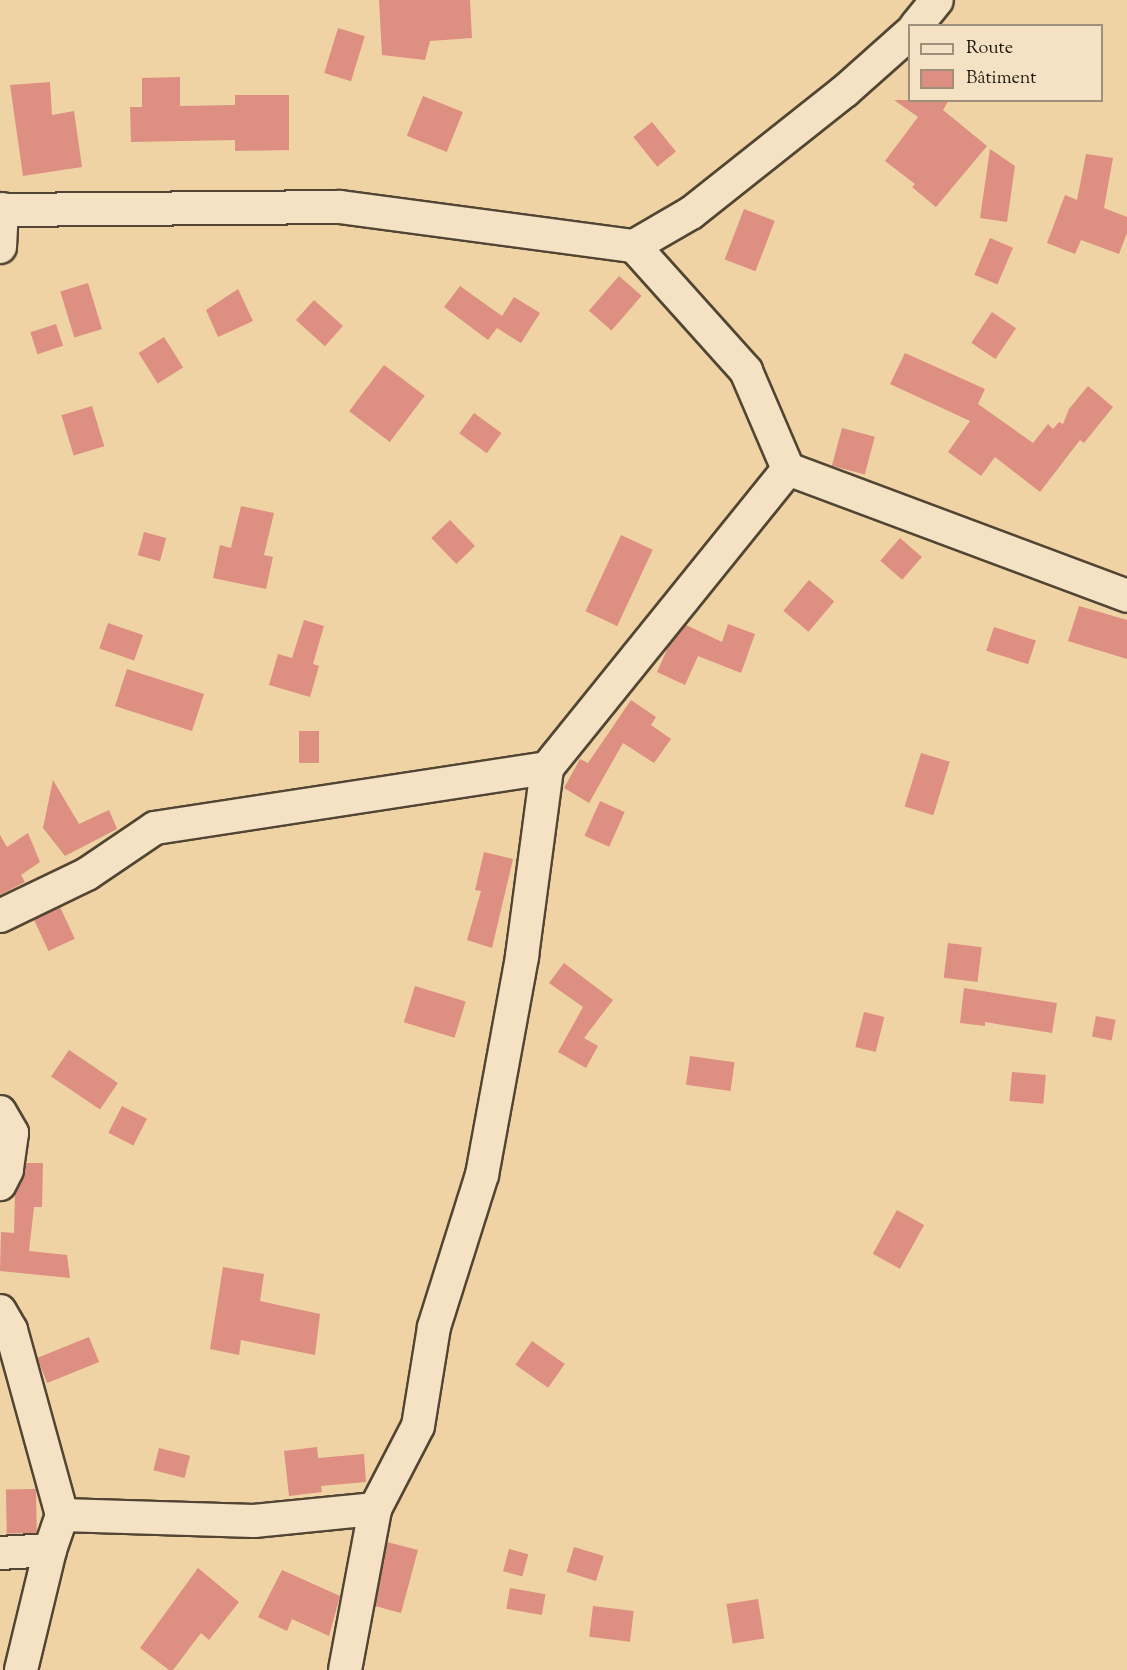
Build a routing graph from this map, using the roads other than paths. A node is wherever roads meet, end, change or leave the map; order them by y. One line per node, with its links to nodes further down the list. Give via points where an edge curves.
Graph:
1 (937, 0): 2 (street)
2 (918, 24)
3 (908, 34): 5 (street, via 845,91 691,213)
4 (1, 210): 5 (street, via 340,207); 6 (street)
5 (634, 246): 7 (street, via 746,371)
6 (0, 247)
7 (788, 469): 8 (street); 9 (street)
8 (1127, 596)
9 (547, 768): 10 (street, via 155,828 87,874); 14 (street, via 522,956 482,1175 434,1327 418,1426)
10 (0, 916)
11 (0, 1112): 12 (street, via 12,1133 7,1170)
12 (0, 1184)
13 (0, 1311): 15 (street, via 11,1330)
14 (375, 1509): 15 (street, via 254,1521); 19 (street)
15 (62, 1515): 16 (street)
16 (50, 1550): 17 (street); 18 (street)
17 (0, 1553)
18 (21, 1670)
19 (345, 1670)

